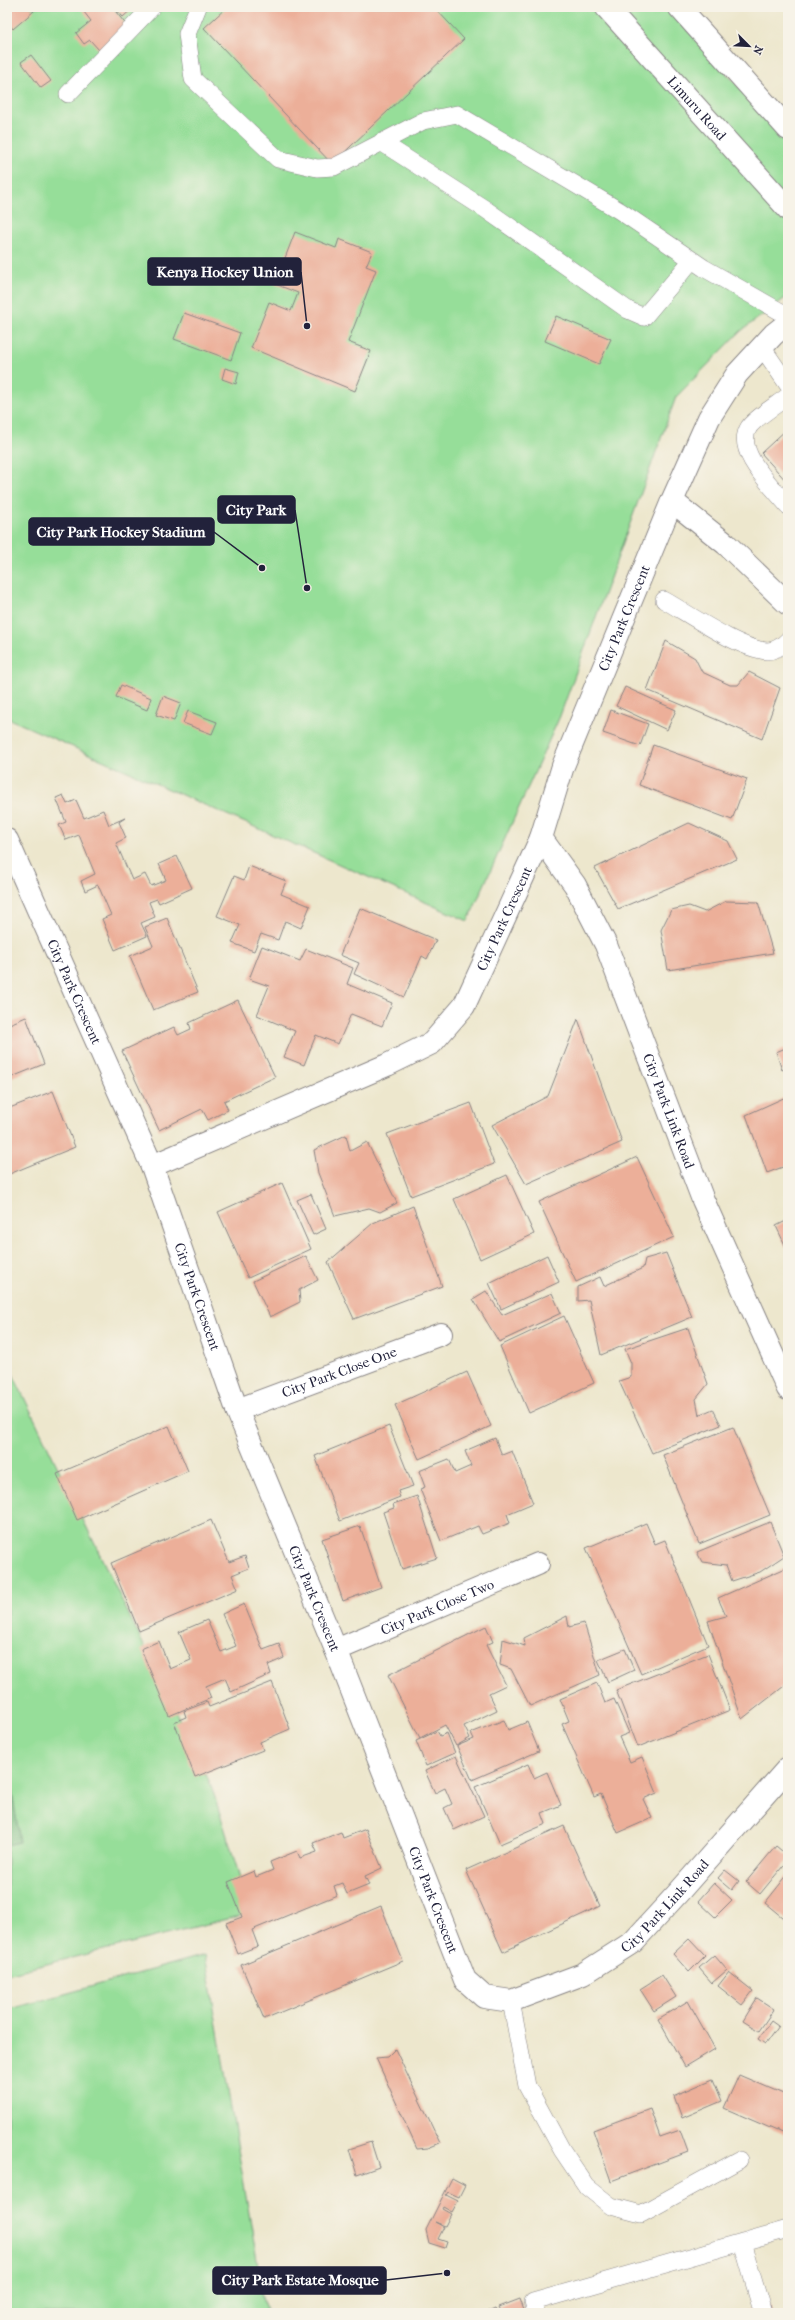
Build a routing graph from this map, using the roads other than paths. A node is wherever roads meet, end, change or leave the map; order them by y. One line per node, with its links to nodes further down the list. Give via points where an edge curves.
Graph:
1 (152, 7): 5 (lane)
2 (198, 7): 7 (lane, via 187,34 193,79 278,159 317,168 334,167)
3 (606, 7): 8 (street, Limuru Road)
4 (679, 7): 6 (street)
5 (68, 94)
6 (788, 129)
7 (382, 142): 9 (lane, via 423,121 457,114 620,211); 9 (lane, via 485,209 628,310 644,317)
8 (788, 209)
9 (692, 260): 10 (lane)
10 (788, 316)
11 (788, 323): 12 (street, City Park Crescent)
12 (762, 347): 13 (lane); 15 (street, City Park Crescent, via 737,374 709,418)
13 (788, 386)
14 (788, 396): 16 (lane, via 750,427 745,441 750,458)
15 (672, 501): 18 (street, via 726,544); 20 (street, City Park Crescent, via 563,766)
16 (788, 506)
17 (664, 600): 19 (lane, via 743,644 767,651 781,647)
18 (788, 604)
19 (788, 640)
20 (541, 838): 22 (street, City Park Crescent, via 464,1006 432,1043 387,1065); 24 (street, City Park Link Road, via 575,885 606,945 703,1200)
21 (7, 840): 22 (street, City Park Crescent)
22 (152, 1166): 25 (street, City Park Crescent)
23 (441, 1334): 25 (street, City Park Close One)
24 (788, 1389)
25 (237, 1410): 27 (street, City Park Crescent)
26 (538, 1564): 27 (street, City Park Close Two)
27 (336, 1650): 29 (street, City Park Crescent, via 465,1980 484,1997)
28 (788, 1768): 29 (street, City Park Link Road, via 633,1942 583,1974)
29 (511, 2001): 30 (lane, via 527,2086 562,2150 587,2186 611,2206 641,2214)
30 (739, 2160)
31 (788, 2229): 32 (lane)
32 (742, 2242): 33 (lane, via 533,2302); 34 (lane)
33 (536, 2313)
34 (763, 2313)

